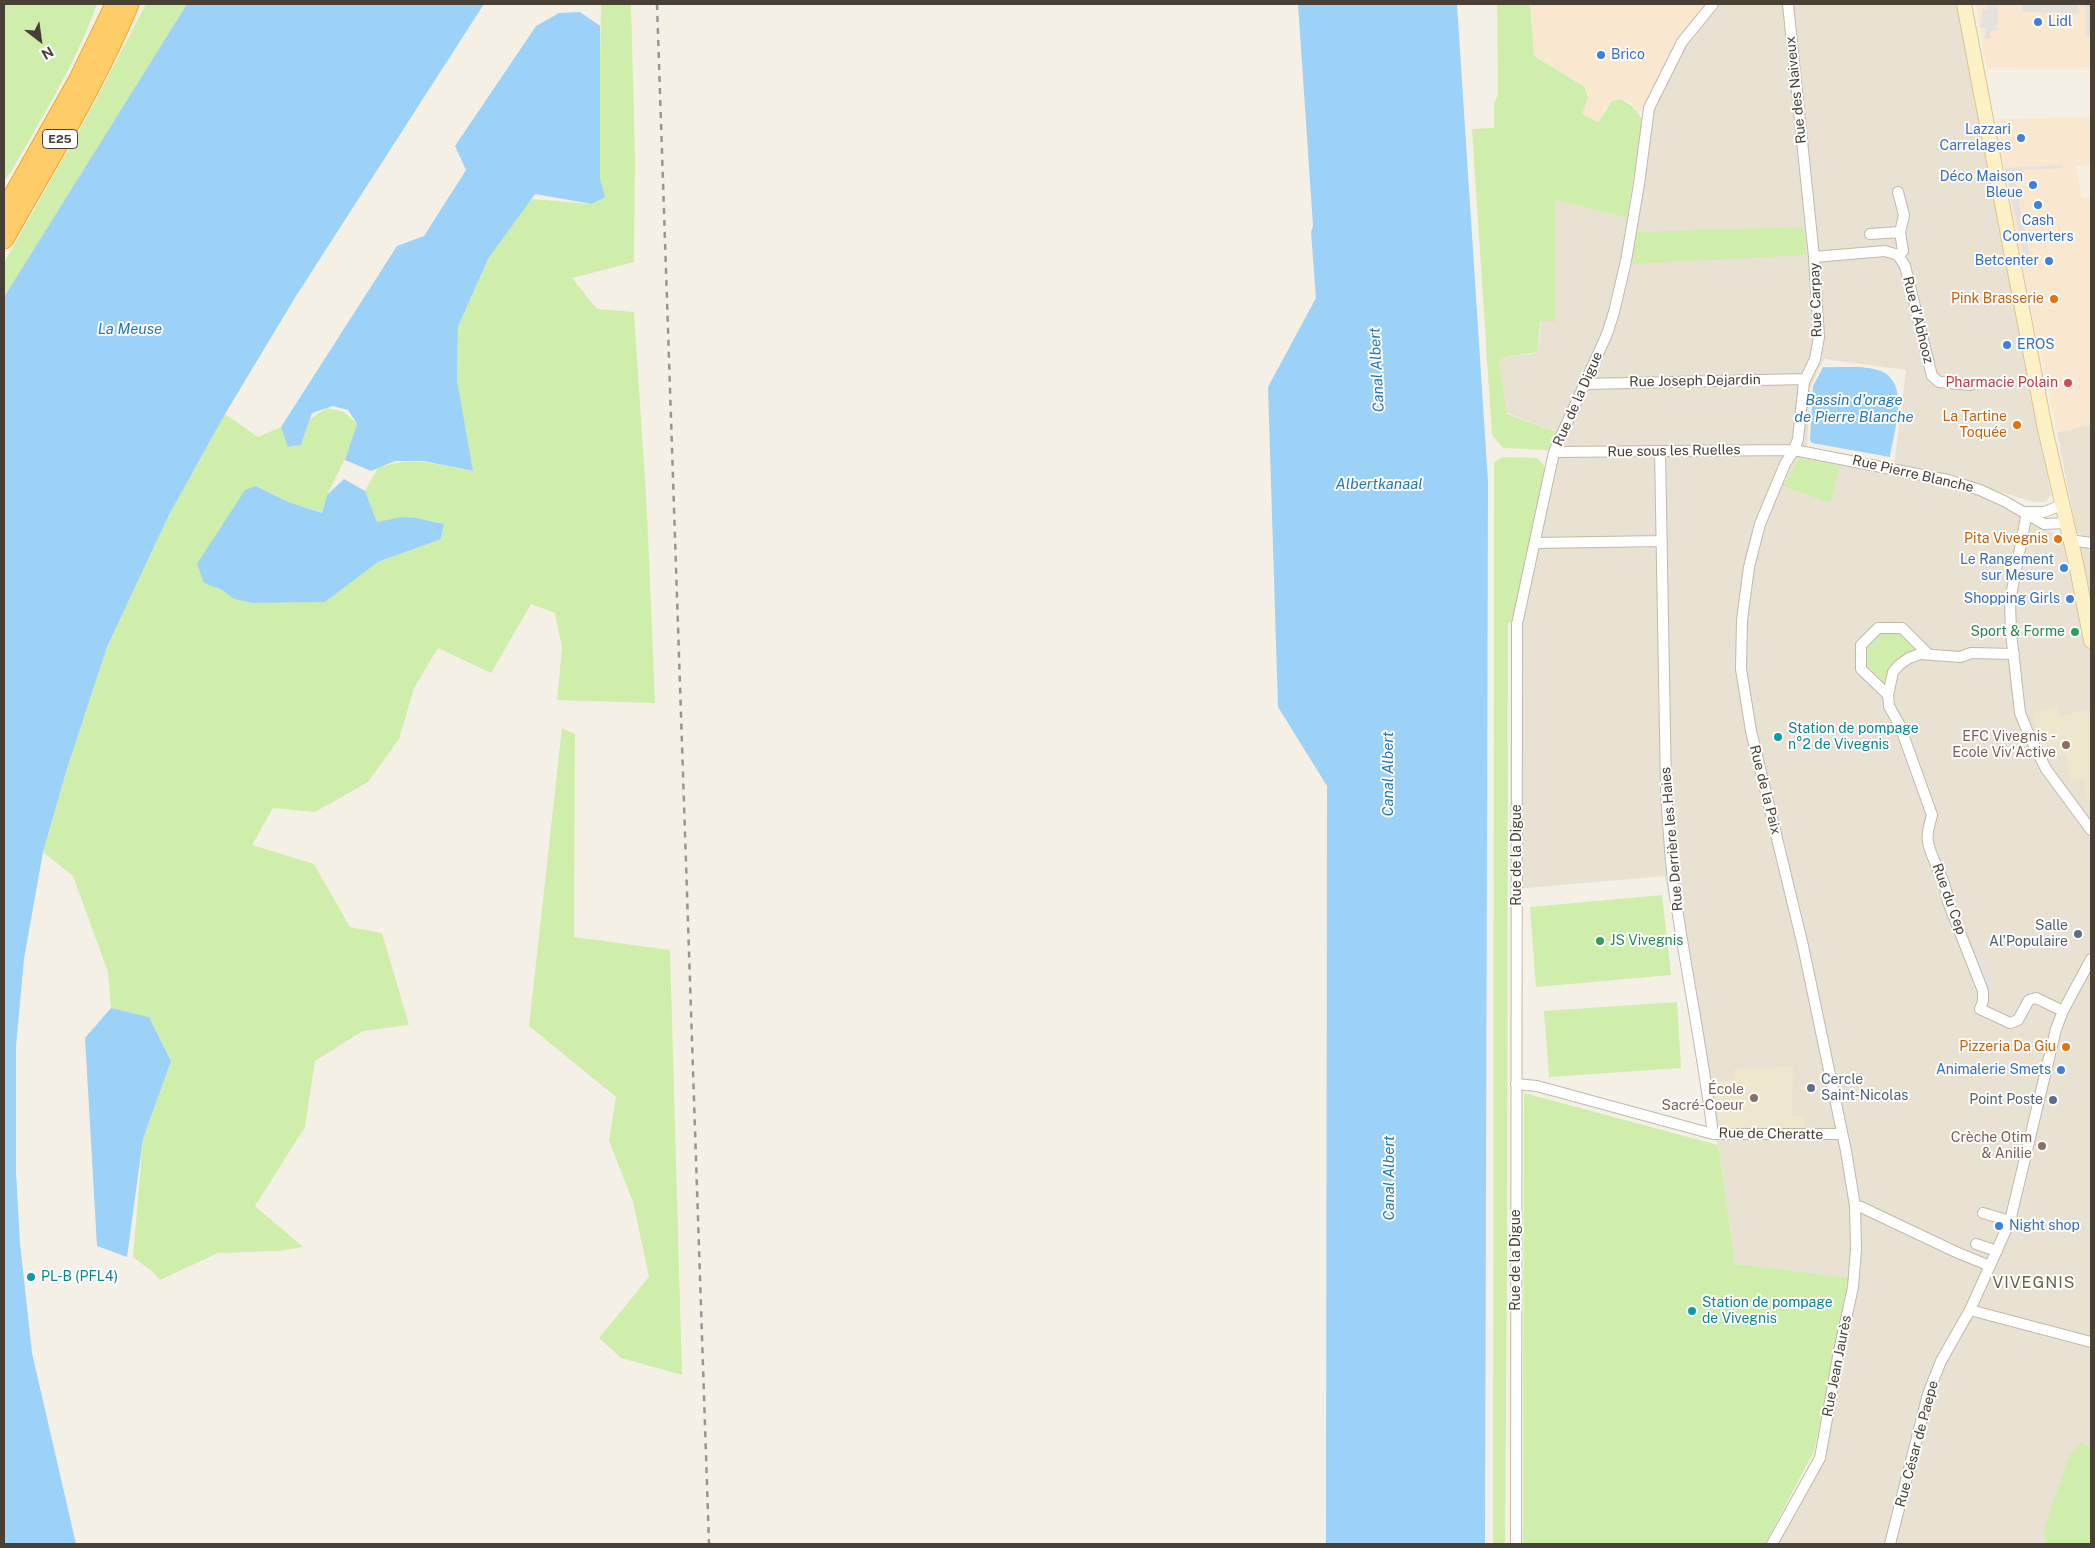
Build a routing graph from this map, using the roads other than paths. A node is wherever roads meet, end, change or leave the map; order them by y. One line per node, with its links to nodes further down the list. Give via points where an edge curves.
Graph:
1 (108, 4): 8 (highway)
2 (115, 4): 8 (highway, E25)
3 (129, 4): 8 (highway)
4 (137, 4): 8 (highway, via 131,18)
5 (1714, 4): 18 (street, Rue de la Digue, via 1682,42 1649,108 1626,261 1607,334)
6 (1788, 4): 9 (street, Rue des Naiveux)
7 (1964, 4): 23 (main road)
8 (110, 33): 11 (highway, E25, via 78,81); 14 (highway, E25, via 75,112)
9 (1805, 177): 16 (street, Rue Carpay)
10 (1898, 192): 12 (street, Rue d'Abhooz, via 1904,215)
11 (4, 212)
12 (1900, 232): 13 (street); 15 (street, Rue d'Abhooz, via 1902,250)
13 (1870, 234)
14 (4, 239)
15 (1898, 255): 16 (street, via 1885,251); 19 (street, Rue d'Abhooz, via 1905,266 1932,376 1939,382)
16 (1814, 257): 17 (street, Rue Carpay, via 1819,337 1815,359)
17 (1805, 379): 18 (street, Rue Joseph Dejardin); 20 (street, Rue Carpay)
18 (1585, 384): 22 (street, Rue de la Digue)
19 (1970, 385)
20 (1794, 450): 21 (street, Rue sous les Ruelles); 24 (street, Rue Pierre Blanche, via 1948,480 1980,490); 39 (street, Rue de la Paix, via 1788,457 1760,524 1749,567 1742,620 1741,668 1751,731 1798,927)
21 (1660, 451): 22 (street, Rue sous les Ruelles); 27 (street, Rue Derrière les Haies)
22 (1554, 452): 28 (street, Rue de la Digue)
23 (2062, 505): 24 (street, via 2044,512); 25 (main road)
24 (2027, 512): 25 (street, Rue Pierre Blanche, via 2044,524); 32 (street, via 2010,601)
25 (2066, 523): 26 (main road)
26 (2070, 540): 29 (street); 30 (main road)
27 (1662, 541): 28 (street); 38 (street, Rue Derrière les Haies, via 1670,845)
28 (1535, 543): 37 (street, Rue de la Digue, via 1518,624)
29 (2091, 543)
30 (2091, 641)
31 (1928, 654): 32 (street, via 1960,657 1971,653); 33 (street, via 1910,658 1899,665 1889,682); 33 (street, Rue du Cep, via 1902,628 1878,628 1861,645 1861,669)
32 (2014, 654): 34 (street, via 2019,706 2026,730 2051,776)
33 (1888, 695): 36 (street, Rue du Cep, via 1932,815 1928,842 1983,991 1980,1009 2010,1023 2018,1020 2029,1000 2036,998)
34 (2091, 830)
35 (2091, 958): 36 (street, Rue César de Paepe)
36 (2063, 1011): 42 (street, Rue César de Paepe)
37 (1516, 1084): 38 (street, Rue de Cheratte, via 1537,1086); 48 (street, Rue de la Digue)
38 (1713, 1134): 39 (street, Rue de Cheratte)
39 (1842, 1134): 40 (street, Rue de Cheratte)
40 (1855, 1206): 45 (street); 49 (street, Rue Jean Jaurès, via 1853,1287 1820,1458)
41 (1983, 1213): 42 (street)
42 (2010, 1221): 44 (street, Rue César de Paepe)
43 (1976, 1244): 44 (street)
44 (1997, 1252): 45 (street, Rue César de Paepe)
45 (1990, 1266): 46 (street, Rue César de Paepe)
46 (1970, 1310): 47 (street); 50 (street, Rue César de Paepe, via 1941,1361 1928,1394)
47 (2091, 1342)
48 (1516, 1544)
49 (1772, 1544)
50 (1890, 1544)

